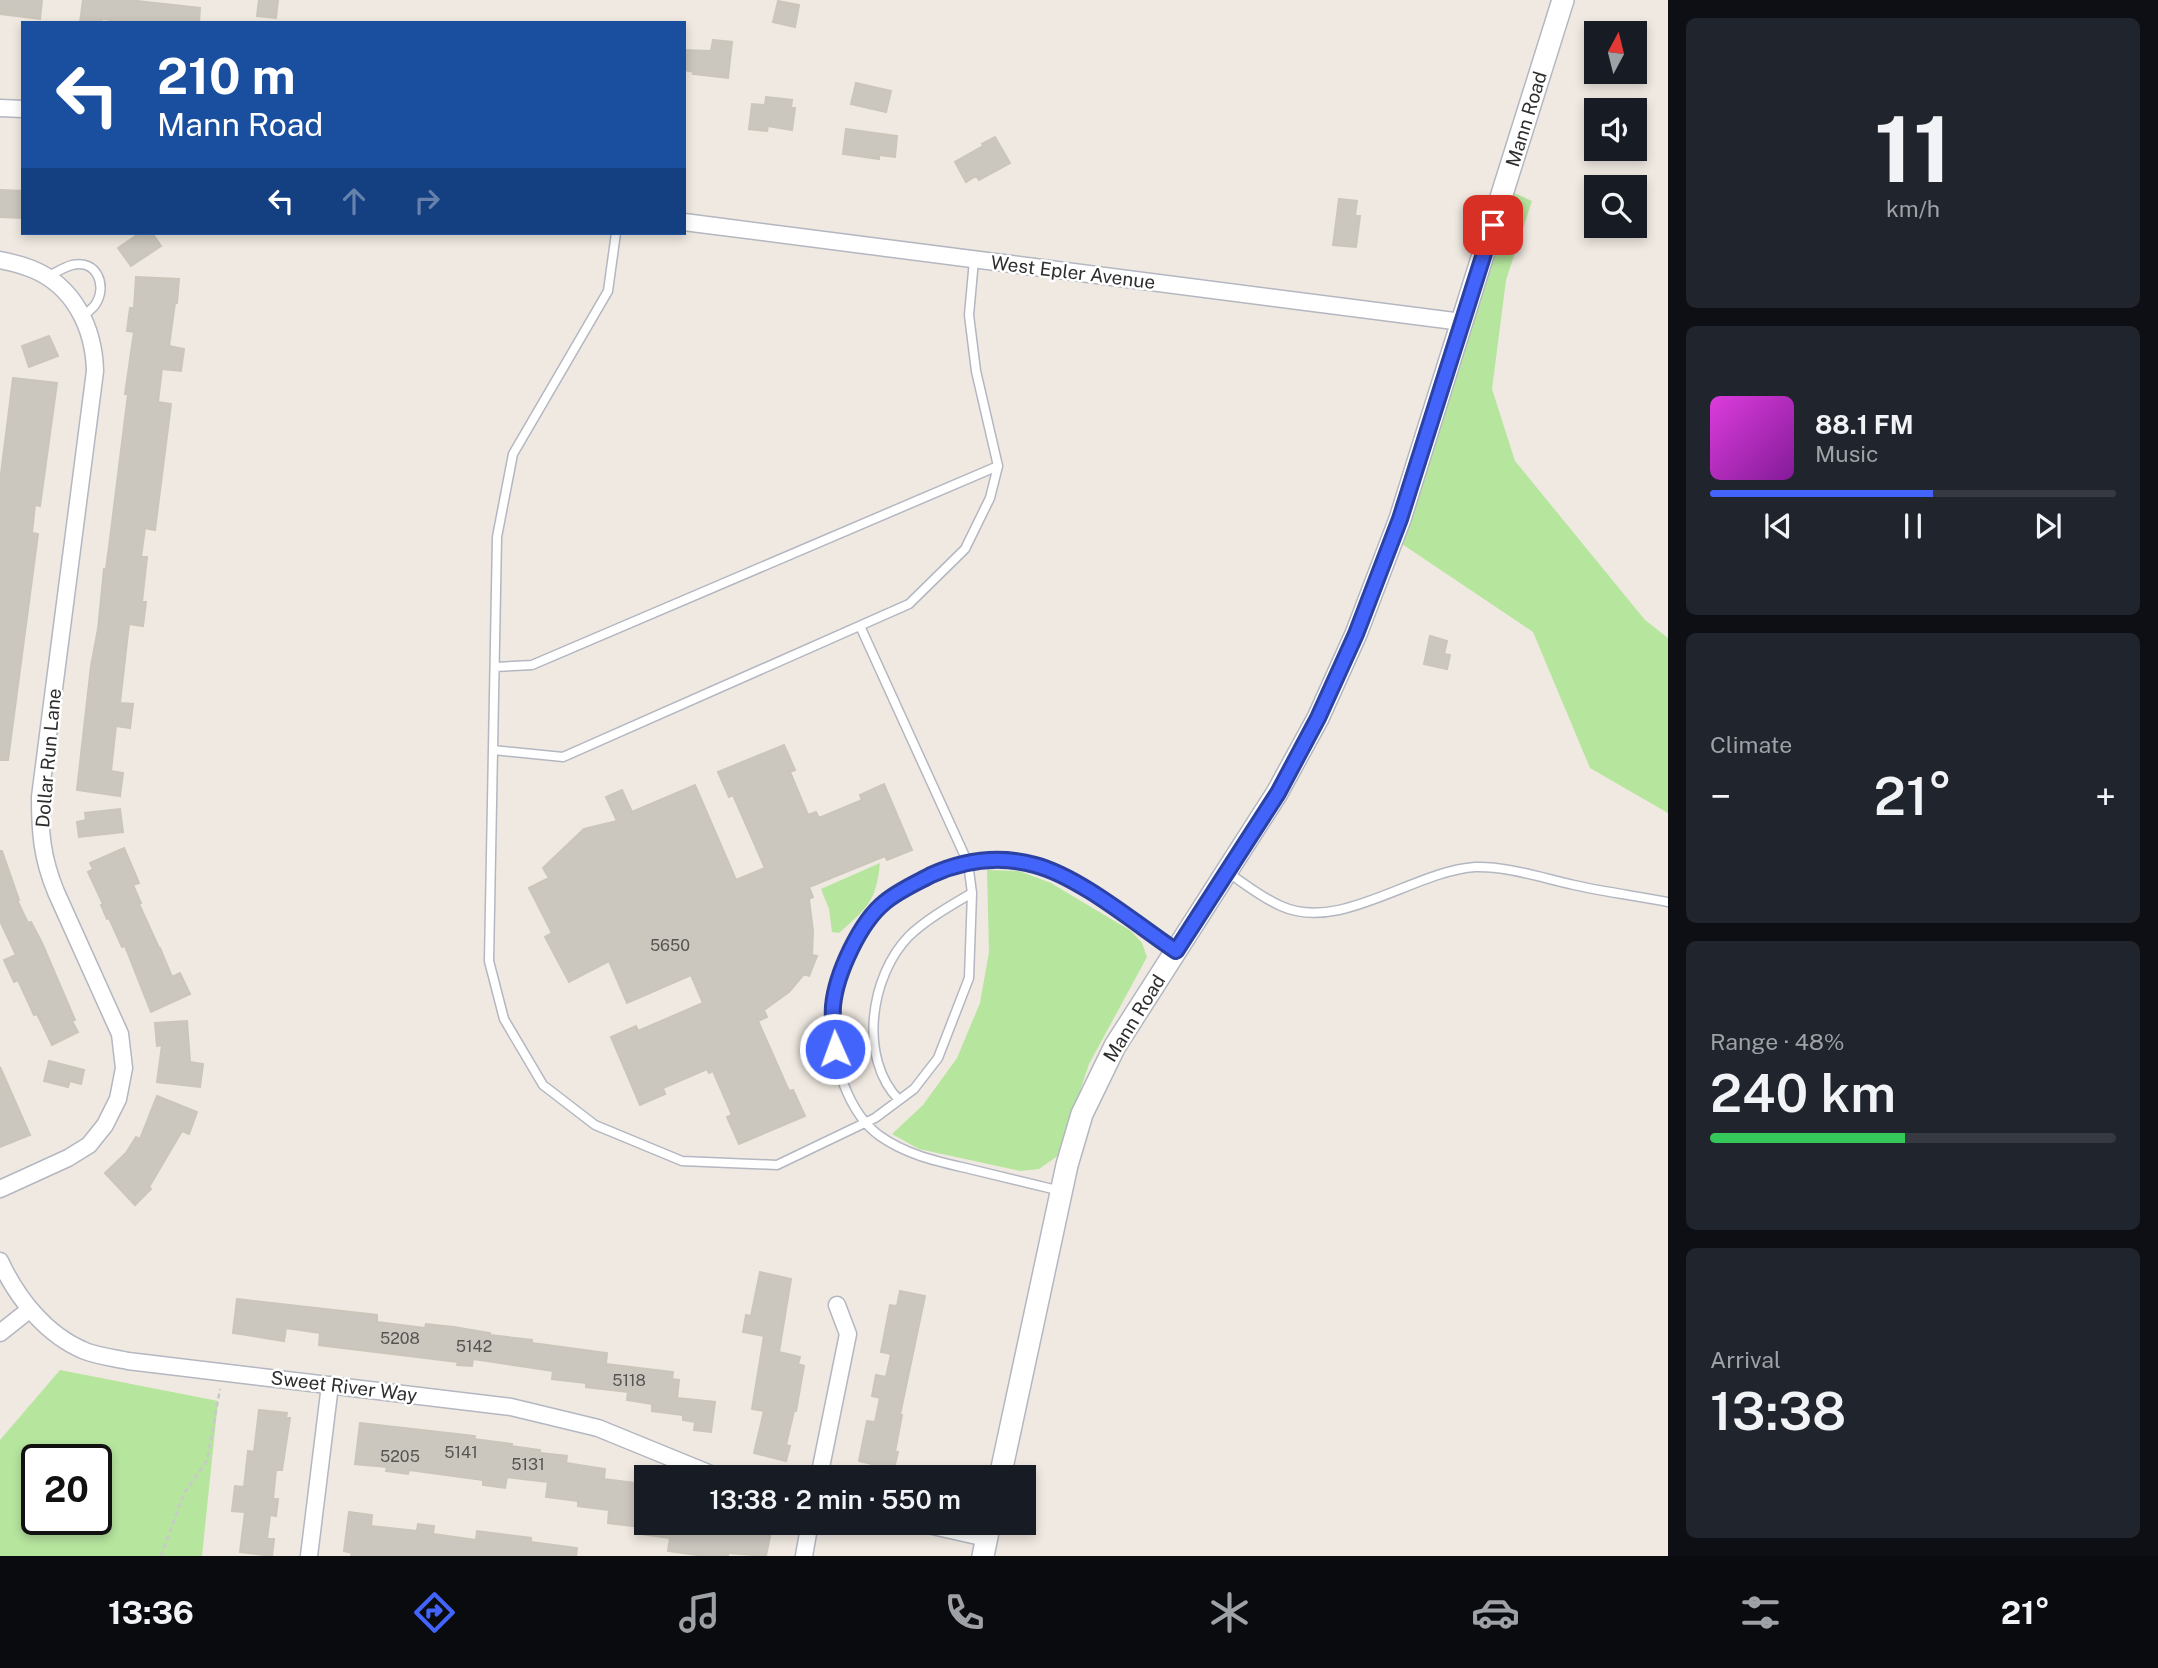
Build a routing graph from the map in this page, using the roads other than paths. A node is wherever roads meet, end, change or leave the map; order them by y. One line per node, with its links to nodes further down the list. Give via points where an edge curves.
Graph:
1 (1563, 0): 10 (main road, Mann Road)
2 (0, 108): 3 (street)
3 (21, 109)
4 (686, 222): 7 (street, West Epler Avenue)
5 (616, 235): 13 (lane, via 608,291 513,454 497,537)
6 (0, 260): 8 (street, Dollar Run Lane)
7 (974, 260): 10 (street, West Epler Avenue); 11 (lane, via 969,315 976,371)
8 (47, 277): 9 (street, Dollar Run Lane, via 70,296); 9 (lane, via 71,265 92,268 101,286 96,304)
9 (83, 317): 22 (street, Dollar Run Lane, via 94,350 95,371 40,797 40,839 46,868 120,1034 124,1068 118,1099 89,1145)
10 (1462, 322): 16 (main road, Mann Road, via 1400,519 1356,634 1278,793)
11 (998, 466): 12 (lane, via 990,498 965,550 909,604); 13 (lane, via 531,665)
12 (860, 626): 14 (lane, via 563,757); 15 (lane)
13 (495, 667): 14 (lane)
14 (493, 750): 21 (lane, via 489,961 504,1019 543,1086 595,1125 682,1161 776,1165)
15 (968, 863): 17 (lane); 19 (lane, via 996,859 1035,865 1069,877); 21 (lane, via 919,881 884,902 859,933 842,974 833,1004 836,1064 849,1098)
16 (1227, 872): 18 (lane, via 1282,907 1313,914 1450,870 1476,867); 19 (main road, Mann Road)
17 (972, 893): 20 (lane, via 969,978 938,1058); 20 (lane, via 909,937 891,960 883,981 873,1047 881,1072)
18 (1668, 902)
19 (1176, 951): 23 (main road, Mann Road, via 1104,1067 1082,1114)
20 (900, 1100): 21 (lane)
21 (867, 1123): 23 (lane, via 880,1136 917,1156)
22 (0, 1189)
23 (1061, 1191): 31 (main road, Mann Road)
24 (0, 1261): 26 (street, Sweet River Way)
25 (837, 1305): 30 (street, via 848,1334)
26 (29, 1310): 27 (street); 28 (street, Sweet River Way, via 55,1333 85,1350 128,1361)
27 (0, 1333)
28 (330, 1385): 29 (street, Sweet River Way, via 511,1407 561,1418); 33 (street)
29 (689, 1465)
30 (821, 1465)
31 (1003, 1465)
32 (808, 1535): 34 (street)
33 (309, 1556)
34 (804, 1556)

